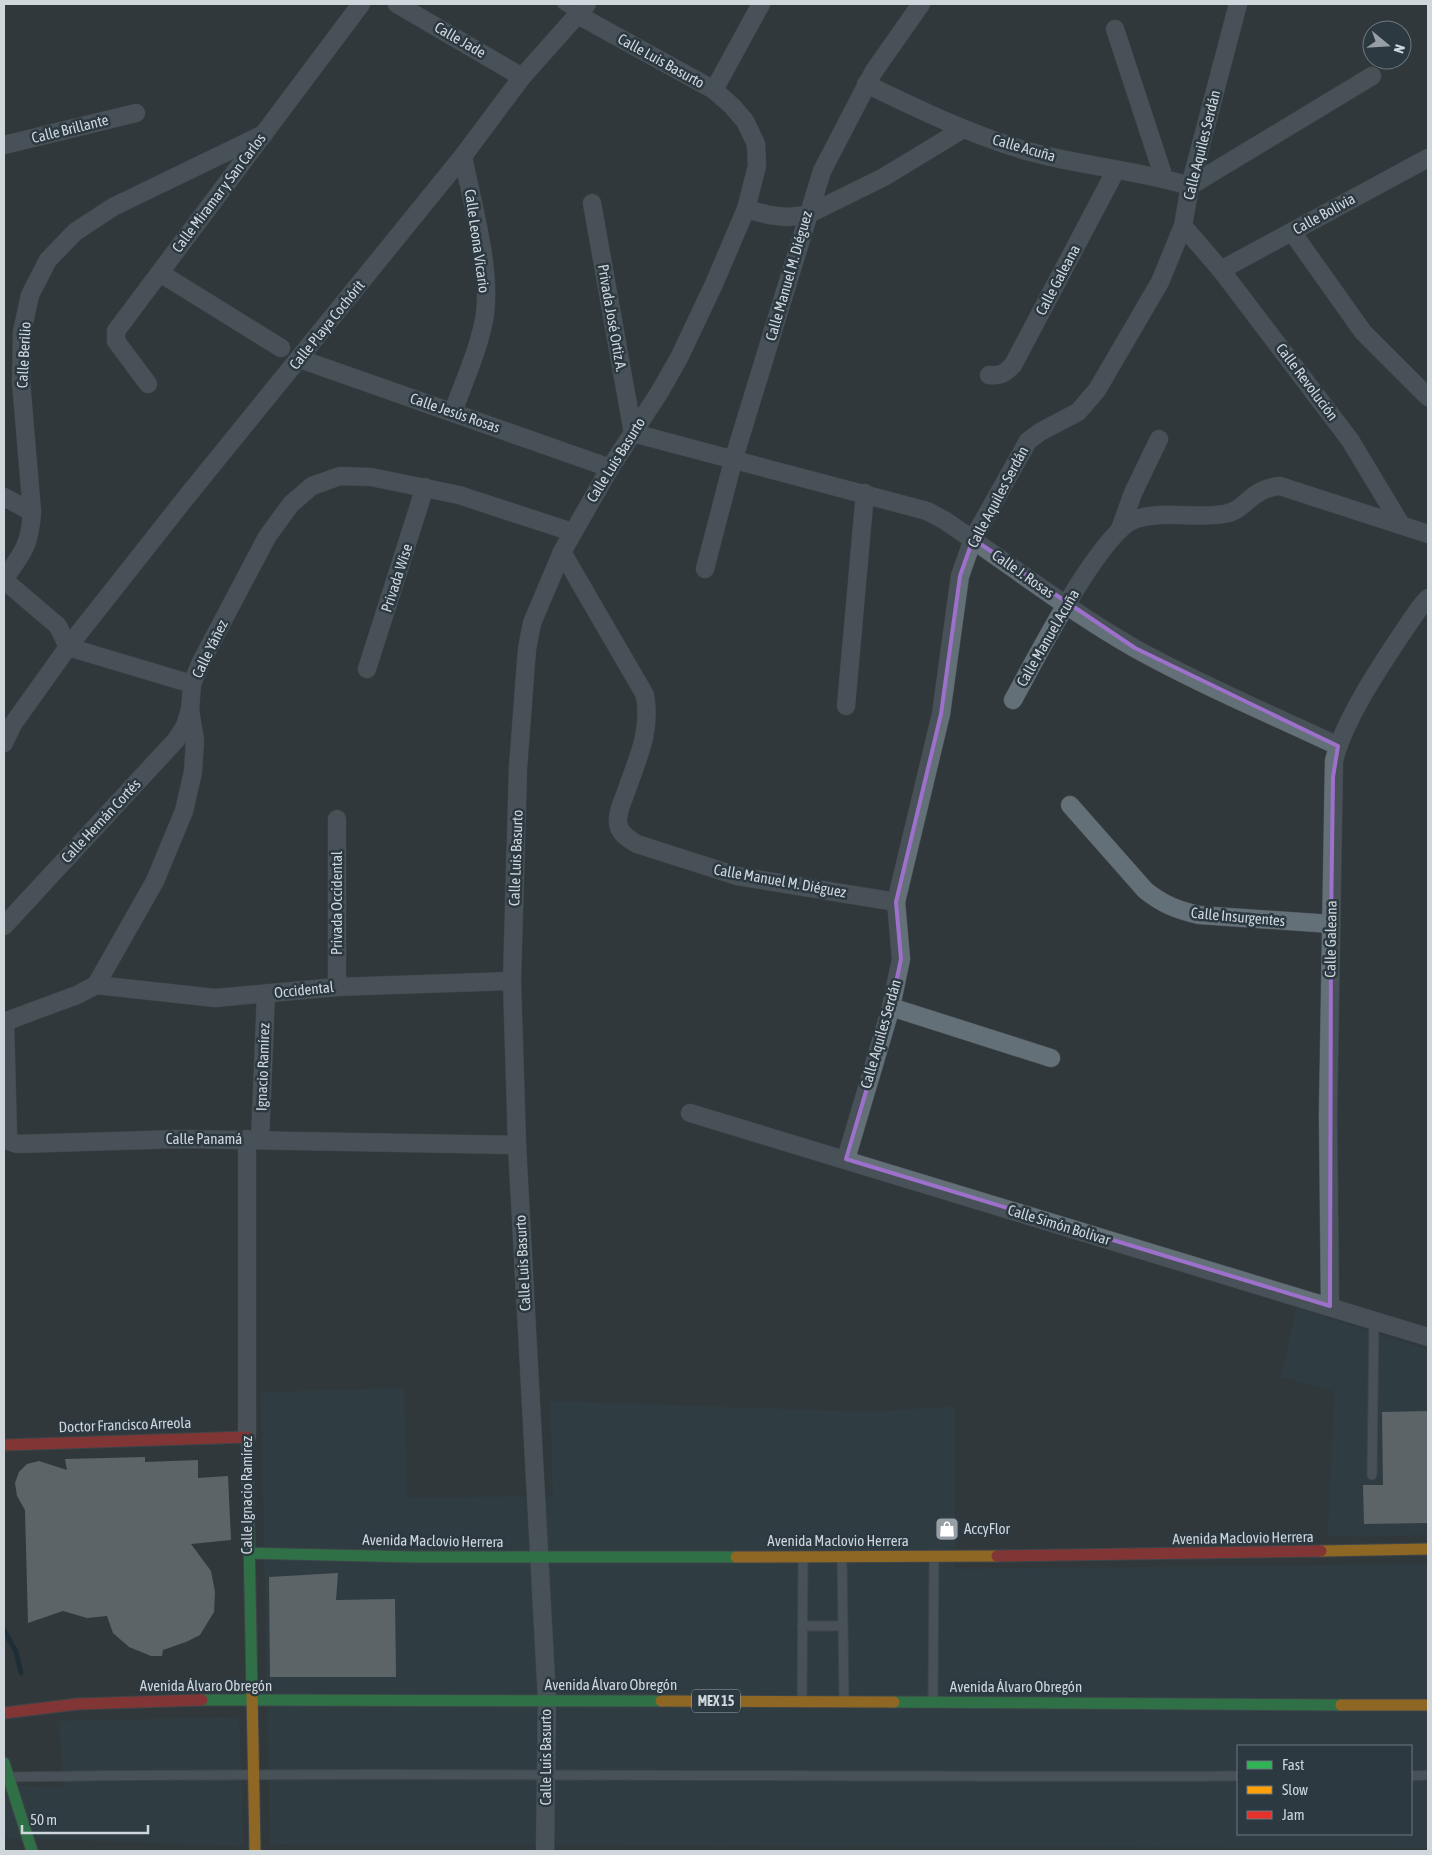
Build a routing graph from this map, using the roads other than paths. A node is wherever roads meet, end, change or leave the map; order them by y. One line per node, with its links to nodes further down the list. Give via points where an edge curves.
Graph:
1 (361, 4): 15 (street, Calle Miramar y San Carlos)
2 (397, 4): 10 (street, Calle Jade)
3 (562, 4): 7 (lane)
4 (761, 4): 12 (street)
5 (921, 4): 11 (street, Calle Manuel M. Diéguez)
6 (1239, 4): 21 (street, Calle Aquiles Serdán)
7 (583, 10): 10 (street, Calle Playa Cochórit); 12 (street, Calle Luis Basurto)
8 (1115, 29): 20 (street)
9 (1372, 76): 21 (street)
10 (522, 77): 17 (street, Calle Playa Cochórit)
11 (866, 84): 14 (street, Calle Acuña); 24 (street, Calle Manuel M. Diéguez, via 828,155)
12 (714, 90): 23 (street, Calle Luis Basurto, via 745,121 756,144 757,166)
13 (136, 113): 16 (street, Calle Brillante)
14 (964, 129): 19 (street, Calle Acuña, via 1028,152); 24 (street, via 884,177)
15 (264, 134): 28 (street, Calle Miramar y San Carlos); 42 (street, Calle Berilio, via 113,208 75,232 48,260 30,295 22,332 21,381)
16 (4, 145)
17 (464, 156): 30 (street, Calle Playa Cochórit); 34 (street, Calle Leona Vicario, via 486,295 480,336)
18 (1428, 158): 26 (street, Calle Bolivia)
19 (1116, 170): 20 (street, Calle Acuña); 31 (street, Calle Galeana, via 1013,365 998,376)
20 (1164, 178): 21 (street, Calle Acuña)
21 (1190, 186): 25 (street, Calle Aquiles Serdán)
22 (592, 203): 35 (street, Privada José Ortiz A.)
23 (746, 209): 24 (street, via 787,217); 35 (street, Calle Luis Basurto, via 695,326 659,394)
24 (807, 215): 37 (street, Calle Manuel M. Diéguez)
25 (1183, 226): 27 (street, Calle Revolución); 47 (street, Calle Aquiles Serdán, via 1160,282 1097,390 1078,412 1028,441)
26 (1292, 232): 27 (street, Calle Bolivia); 33 (street, via 1357,325)
27 (1220, 270): 43 (street, Calle Revolución, via 1350,440)
28 (160, 273): 29 (street); 32 (street, Calle Miramar y San Carlos, via 115,336)
29 (281, 348)
30 (300, 359): 34 (street, Calle Jesús Rosas); 53 (street, Calle Playa Cochórit)
31 (989, 375)
32 (148, 384)
33 (1428, 397)
34 (453, 412): 38 (street, Calle Jesús Rosas)
35 (633, 433): 37 (street, Calle J. Rosas); 38 (street, Calle Luis Basurto)
36 (1159, 439): 44 (street, Calle Manuel Acuña, via 1133,492)
37 (734, 461): 40 (street, Calle J. Rosas); 49 (street, Calle Manuel M. Diéguez)
38 (610, 468): 45 (street, Calle Luis Basurto)
39 (425, 487): 45 (street, Calle Yáñez); 54 (street, Privada Wise); 55 (street, Calle Yáñez, via 340,476 312,486 291,504 267,538)
40 (865, 493): 47 (street, Calle J. Rosas, via 927,511); 57 (street)
41 (4, 497): 42 (street)
42 (32, 512): 50 (street, Calle Berilio, via 25,550)
43 (1400, 523): 44 (street, Calle Manuel Acuña, via 1280,486 1266,487 1227,514 1150,517 1136,519); 46 (street)
44 (1120, 529): 52 (street, Calle Manuel Acuña)
45 (572, 532): 48 (street, Calle Luis Basurto)
46 (1428, 534)
47 (973, 539): 52 (street, Calle J. Rosas); 63 (street, Calle Aquiles Serdán, via 960,576 941,714)
48 (562, 552): 63 (street, Calle Manuel M. Diéguez, via 645,695 648,715 645,740 620,808 618,823 624,836 637,844 730,874); 66 (street, Calle Luis Basurto, via 532,623 527,650 518,768)
49 (704, 569)
50 (4, 580): 53 (street, via 58,626)
51 (1428, 598): 60 (street, Calle Galeana, via 1385,659)
52 (1066, 603): 56 (street, Calle Manuel Acuña); 60 (street, Calle J. Rosas, via 1127,644 1180,672)
53 (68, 647): 55 (street); 59 (street, Calle Playa Cochórit, via 13,724)
54 (368, 669)
55 (192, 684): 58 (street, Calle Yáñez)
56 (1013, 700)
57 (846, 706)
58 (190, 710): 65 (street, Calle Hernán Cortés, via 176,740); 67 (street, Calle Yáñez, via 195,740 193,772 184,811 155,881)
59 (4, 743)
60 (1338, 746): 64 (street, Calle Galeana, via 1333,777)
61 (1070, 805): 64 (street, Calle Insurgentes, via 1159,902 1199,915)
62 (337, 819): 68 (street, Privada Occidental)
63 (896, 902): 70 (street, Calle Aquiles Serdán, via 901,959)
64 (1331, 924): 77 (street, Calle Galeana, via 1328,1114)
65 (4, 926)
66 (512, 981): 68 (street, Occidental); 75 (street, Calle Luis Basurto)
67 (96, 985): 69 (street, Occidental, via 215,998); 71 (street)
68 (338, 987): 69 (street, Occidental)
69 (266, 994): 74 (street, Ignacio Ramírez)
70 (891, 1007): 72 (street); 76 (street, Calle Aquiles Serdán)
71 (4, 1022): 74 (street, Calle Panamá, via 8,1136 11,1142)
72 (1051, 1058)
73 (690, 1113): 76 (street, Calle Simón Bolívar)
74 (254, 1140): 75 (street, Calle Panamá); 80 (street, Calle Ignacio Ramírez)
75 (517, 1145): 88 (street, Calle Luis Basurto)
76 (846, 1159): 77 (street, Calle Simón Bolívar)
77 (1330, 1306): 78 (street, Calle Simón Bolívar)
78 (1374, 1320): 79 (street, Calle Simón Bolívar); 82 (lane)
79 (1428, 1338)
80 (247, 1436): 81 (main road, Doctor Francisco Arreola); 84 (main road, Calle Ignacio Ramírez)
81 (4, 1445)
82 (1372, 1475)
83 (1428, 1549): 87 (main road, Avenida Maclovio Herrera)
84 (248, 1553): 88 (main road, Avenida Maclovio Herrera); 93 (main road, Calle Ignacio Ramírez)
85 (803, 1556): 86 (main road, Avenida Maclovio Herrera); 88 (main road, Avenida Maclovio Herrera); 89 (lane)
86 (842, 1556): 87 (main road, Avenida Maclovio Herrera); 90 (lane)
87 (934, 1557): 95 (lane)
88 (540, 1558): 91 (street, Calle Luis Basurto)
89 (802, 1626): 90 (lane); 92 (lane)
90 (843, 1626): 94 (lane)
91 (547, 1700): 92 (main road, Avenida Álvaro Obregón / MEX 15); 93 (main road, Avenida Álvaro Obregón / MEX 15); 100 (street, Calle Luis Basurto)
92 (802, 1701): 94 (main road, Avenida Álvaro Obregón / MEX 15)
93 (250, 1702): 97 (main road, Avenida Álvaro Obregón / MEX 15, via 113,1702); 99 (main road, Calle Ignacio Ramírez)
94 (844, 1702): 95 (main road, Avenida Álvaro Obregón / MEX 15)
95 (933, 1702): 96 (main road, Avenida Álvaro Obregón / MEX 15)
96 (1428, 1705)
97 (4, 1713)
98 (4, 1764): 104 (main road)
99 (252, 1774): 100 (lane); 104 (lane); 106 (main road, Calle Ignacio Ramírez)
100 (546, 1774): 102 (lane, via 856,1778); 107 (street, Calle Luis Basurto)
101 (1428, 1775): 103 (lane)
102 (1237, 1776)
103 (1412, 1776)
104 (6, 1777): 105 (main road)
105 (32, 1851)
106 (255, 1851)
107 (545, 1851)

